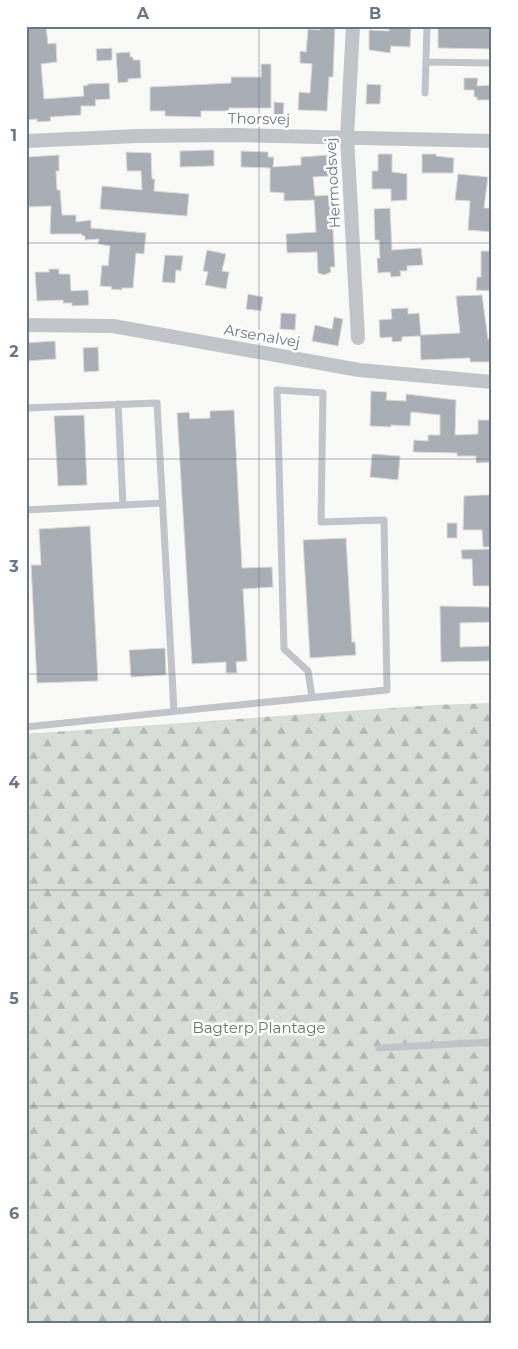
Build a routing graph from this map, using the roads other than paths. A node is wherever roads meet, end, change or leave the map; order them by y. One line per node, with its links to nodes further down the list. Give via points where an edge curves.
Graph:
1 (353, 26): 6 (street, Hermodsvej)
2 (427, 26): 3 (lane)
3 (426, 62): 4 (lane); 5 (lane)
4 (492, 64)
5 (425, 93)
6 (347, 137): 7 (street, Thorsvej, via 138,136); 8 (street, Thorsvej); 10 (street, Hermodsvej)
7 (26, 141)
8 (492, 142)
9 (26, 325): 11 (street, Arsenalvej, via 113,326 359,370)
10 (358, 338)
11 (492, 382)
12 (118, 404): 13 (lane); 14 (lane, via 157,403); 15 (lane)
13 (26, 408)
14 (162, 503): 15 (lane); 18 (lane)
15 (123, 505): 16 (lane)
16 (26, 510)
17 (312, 697): 17 (lane, via 308,671 284,649 277,390 323,393 321,522 384,520 387,690); 18 (lane)
18 (174, 712): 19 (lane)
19 (26, 727)
20 (492, 1042): 21 (lane)
21 (379, 1048)

